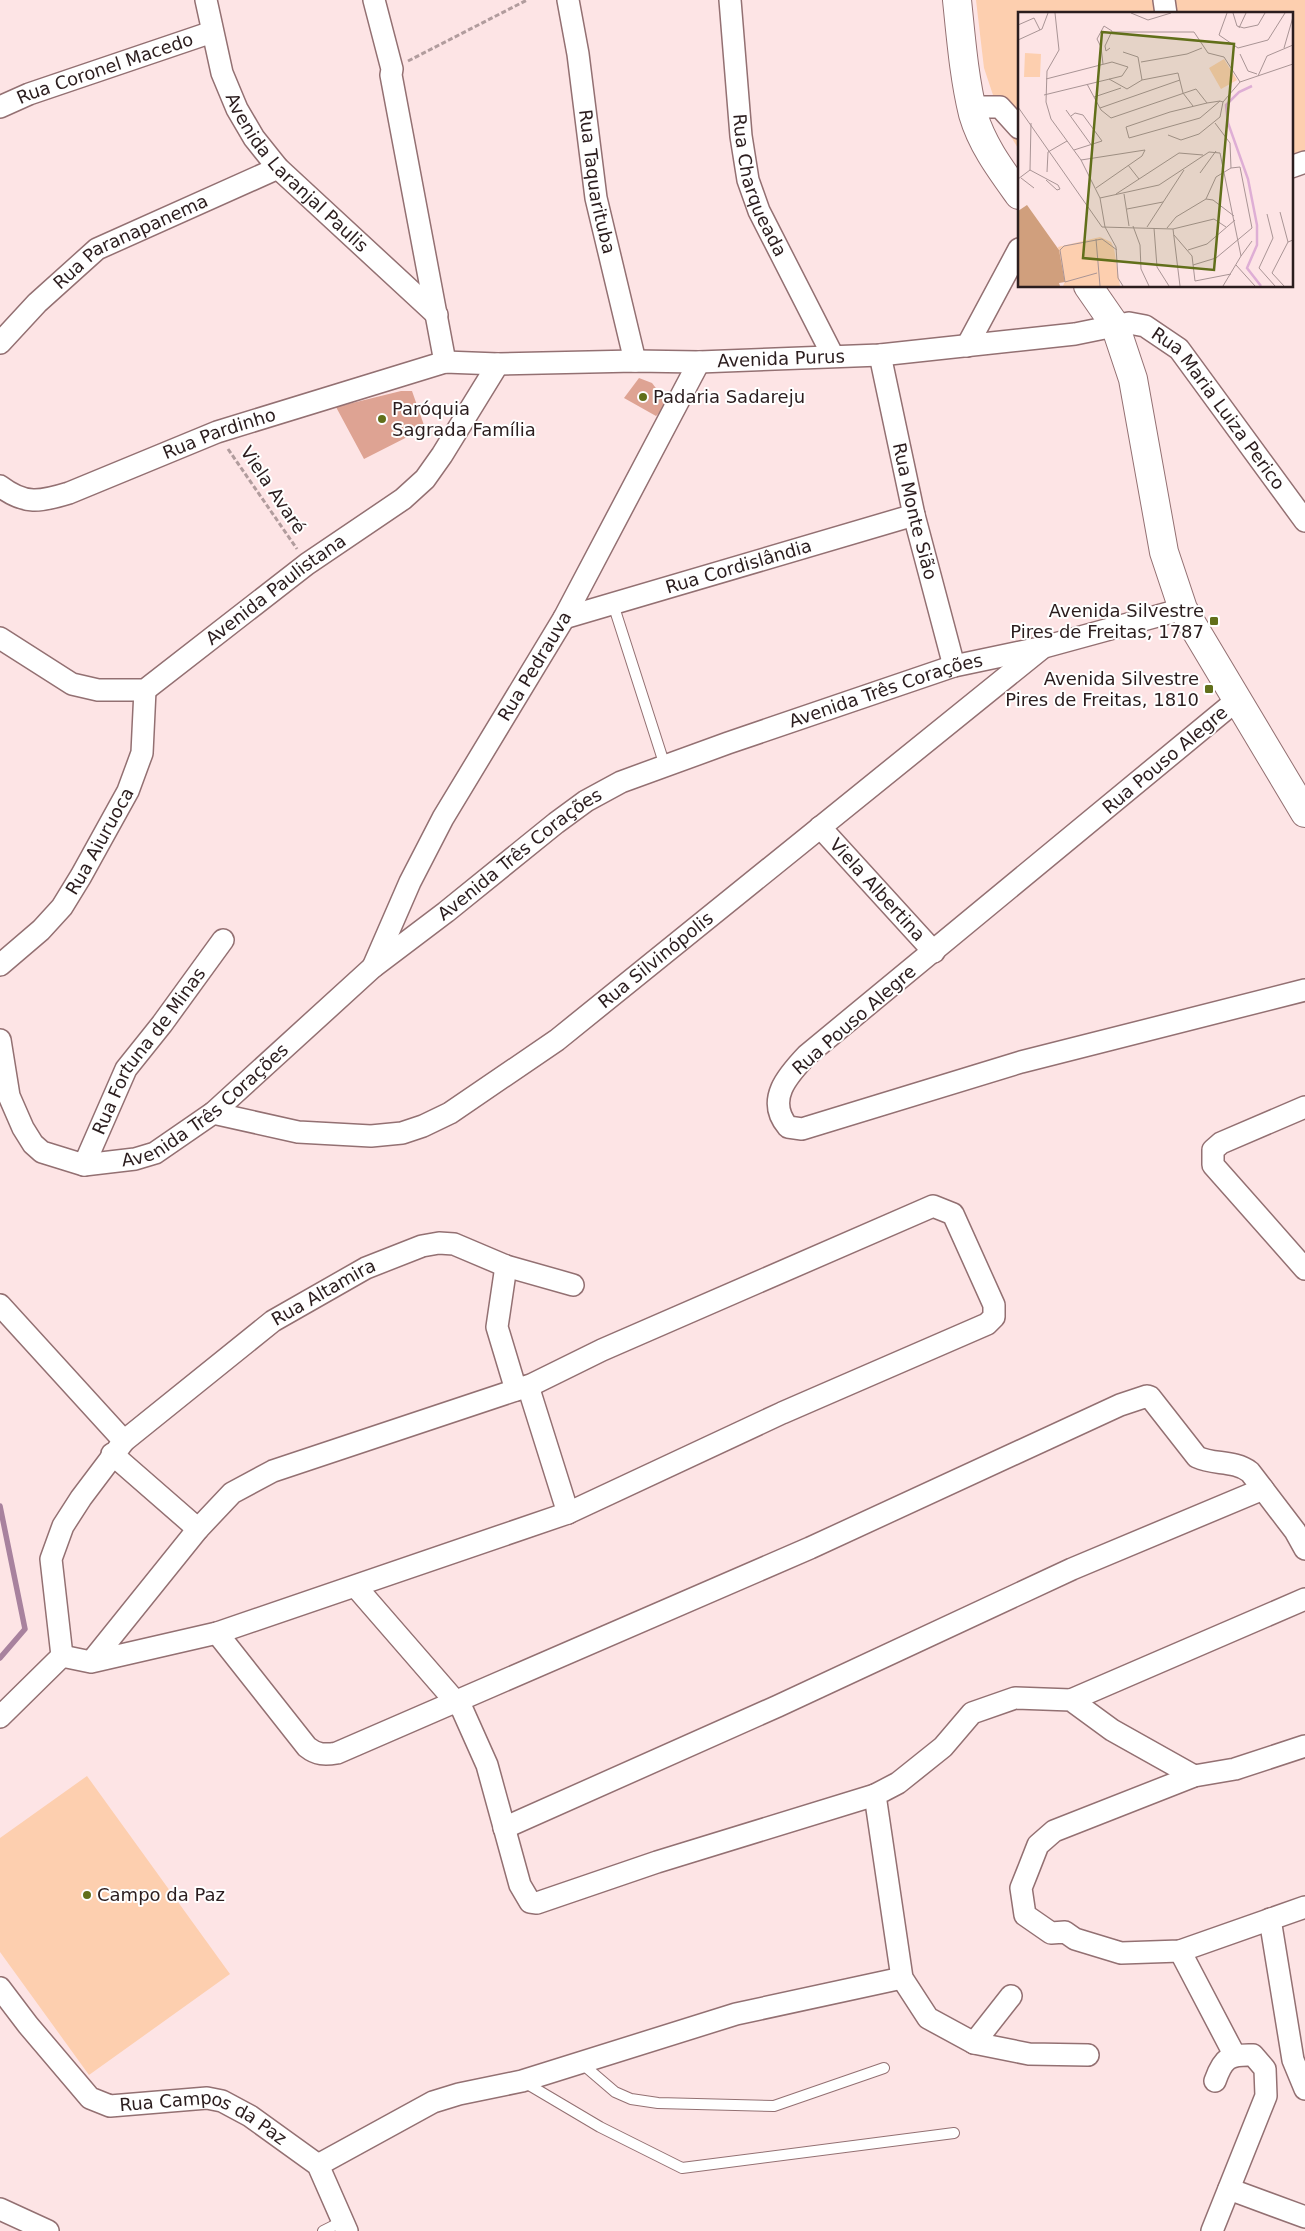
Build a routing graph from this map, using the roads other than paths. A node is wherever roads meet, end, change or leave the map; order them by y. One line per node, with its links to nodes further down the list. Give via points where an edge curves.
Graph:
1 (206, 0): 6 (street, Avenida Laranjal Paulis)
2 (374, 0): 16 (street, via 392,69)
3 (568, 0): 22 (street, Rua Taquarituba, via 596,198)
4 (730, 0): 21 (street, Rua Charqueada, via 741,136 748,180 759,211)
5 (957, 0): 8 (main road)
6 (212, 32): 7 (street, Rua Coronel Macedo, via 29,94); 12 (street, Avenida Laranjal Paulis, via 222,74 236,109)
7 (0, 107)
8 (972, 107): 9 (street, via 1000,107); 13 (main road, via 996,164)
9 (1018, 127)
10 (1305, 162): 11 (street)
11 (1292, 166)
12 (278, 168): 16 (street, Avenida Laranjal Paulis); 18 (street, Rua Paranapanema, via 97,249 37,303)
13 (1018, 193)
14 (1018, 252): 19 (street)
15 (1089, 288): 17 (main road)
16 (437, 316): 23 (street)
17 (1115, 325): 19 (street, Avenida Purus, via 1075,334); 28 (street, Rua Maria Luiza Perico, via 1145,326 1179,349); 30 (main road, via 1133,379 1164,552)
18 (0, 343)
19 (966, 346): 20 (street, Avenida Purus)
20 (880, 355): 21 (street, Avenida Purus); 27 (street, Rua Monte Sião)
21 (833, 356): 24 (street, Avenida Purus)
22 (635, 361): 24 (street, Avenida Purus); 25 (street, Avenida Purus)
23 (445, 362): 25 (street, Avenida Purus); 26 (street, Rua Pardinho, via 217,432 46,500 29,500)
24 (699, 362): 31 (street, Rua Pedrauva)
25 (498, 364): 35 (street, Avenida Paulistana, via 424,479 403,498 307,564)
26 (0, 486)
27 (914, 515): 29 (street, Rua Cordislândia); 34 (street, Rua Monte Sião)
28 (1305, 521)
29 (613, 604): 31 (street, Rua Cordislândia); 37 (lane)
30 (1183, 609): 33 (street, Avenida Três Corações); 36 (main road)
31 (564, 618): 43 (street, Rua Pedrauva, via 443,818)
32 (0, 638): 35 (street, via 72,684 98,690)
33 (1044, 647): 34 (street, Avenida Três Corações); 39 (street, Rua Silvinópolis)
34 (954, 666): 37 (street, Avenida Três Corações)
35 (145, 690): 42 (street, Rua Aiuruoca, via 142,753 128,791 62,907)
36 (1237, 700): 38 (main road); 41 (street, Rua Pouso Alegre)
37 (665, 766): 43 (street, Avenida Três Corações, via 621,782 586,802)
38 (1305, 812)
39 (820, 827): 41 (street, Viela Albertina); 47 (street, Rua Silvinópolis, via 557,1040 450,1113 423,1126 371,1136 298,1132)
40 (223, 940): 48 (street, Rua Fortuna de Minas, via 126,1069)
41 (934, 952): 44 (street, Rua Pouso Alegre, via 790,1072 778,1104 780,1118 788,1127 802,1128 1021,1062)
42 (0, 965)
43 (372, 968): 47 (street, Avenida Três Corações)
44 (1305, 990)
45 (0, 1040): 48 (street, Avenida Três Corações, via 9,1096 33,1144 42,1152)
46 (1305, 1107): 50 (street, via 1221,1143 1213,1150 1213,1165)
47 (213, 1113): 48 (street, Avenida Três Corações, via 155,1153)
48 (84, 1166)
49 (506, 1266): 51 (street, Rua Altamira); 53 (street, via 497,1327); 54 (street, Rua Altamira, via 454,1244 439,1243 422,1246 366,1268 273,1321)
50 (1305, 1269)
51 (573, 1285)
52 (0, 1304): 54 (street)
53 (522, 1388): 56 (street); 56 (street, via 932,1206 953,1214 994,1305 994,1317 987,1324 782,1413); 57 (street, via 273,1471 232,1492)
54 (118, 1448): 57 (street); 62 (street, Rua Altamira, via 63,1526 51,1559)
55 (1263, 1489): 58 (street); 65 (street, via 1242,1466 1197,1457 1150,1397 1145,1396 801,1552); 70 (street, via 1072,1569 778,1706)
56 (568, 1513): 59 (street)
57 (198, 1529): 63 (street)
58 (1305, 1548)
59 (356, 1586): 61 (street); 65 (street)
60 (1305, 1599): 64 (street)
61 (217, 1633): 63 (street); 65 (street, via 307,1747 323,1755 337,1753)
62 (62, 1656): 63 (street); 66 (street)
63 (91, 1662)
64 (1071, 1700): 68 (street, via 1112,1730); 69 (street, via 1015,1698 972,1713 943,1746 898,1783)
65 (456, 1702): 70 (street, via 487,1765)
66 (0, 1717)
67 (1305, 1746): 68 (street, via 1235,1769)
68 (1194, 1776): 73 (street, via 1054,1831 1038,1845 1021,1888 1025,1915 1051,1933 1065,1932 1075,1939 1121,1953)
69 (875, 1795): 70 (street, via 657,1862 537,1903 530,1902 520,1885); 74 (street)
70 (504, 1828)
71 (1305, 1907): 72 (street)
72 (1270, 1919): 73 (street); 84 (street, via 1293,2060)
73 (1180, 1951): 78 (street)
74 (902, 1978): 77 (street, via 928,2018); 80 (street, via 736,2014)
75 (0, 1988): 86 (street, Rua Campos da Paz, via 90,2098 110,2106 207,2098 222,2101 250,2116)
76 (1011, 1996): 77 (street)
77 (974, 2044): 79 (street, via 1029,2054)
78 (1234, 2054): 83 (street, via 1221,2065); 87 (street, via 1253,2055 1266,2070 1266,2096)
79 (1088, 2056)
80 (579, 2062): 81 (lane, via 615,2092 631,2099 658,2103 774,2106); 82 (street)
81 (884, 2068)
82 (522, 2081): 85 (lane, via 600,2127 682,2168); 86 (street, via 434,2102)
83 (1215, 2081)
84 (1305, 2089)
85 (954, 2132)
86 (318, 2165): 90 (street)
87 (1229, 2189): 89 (street); 93 (street)
88 (0, 2209): 91 (street)
89 (1305, 2217)
90 (345, 2226): 92 (lane)
91 (48, 2231)
92 (323, 2231)
93 (1212, 2231)

